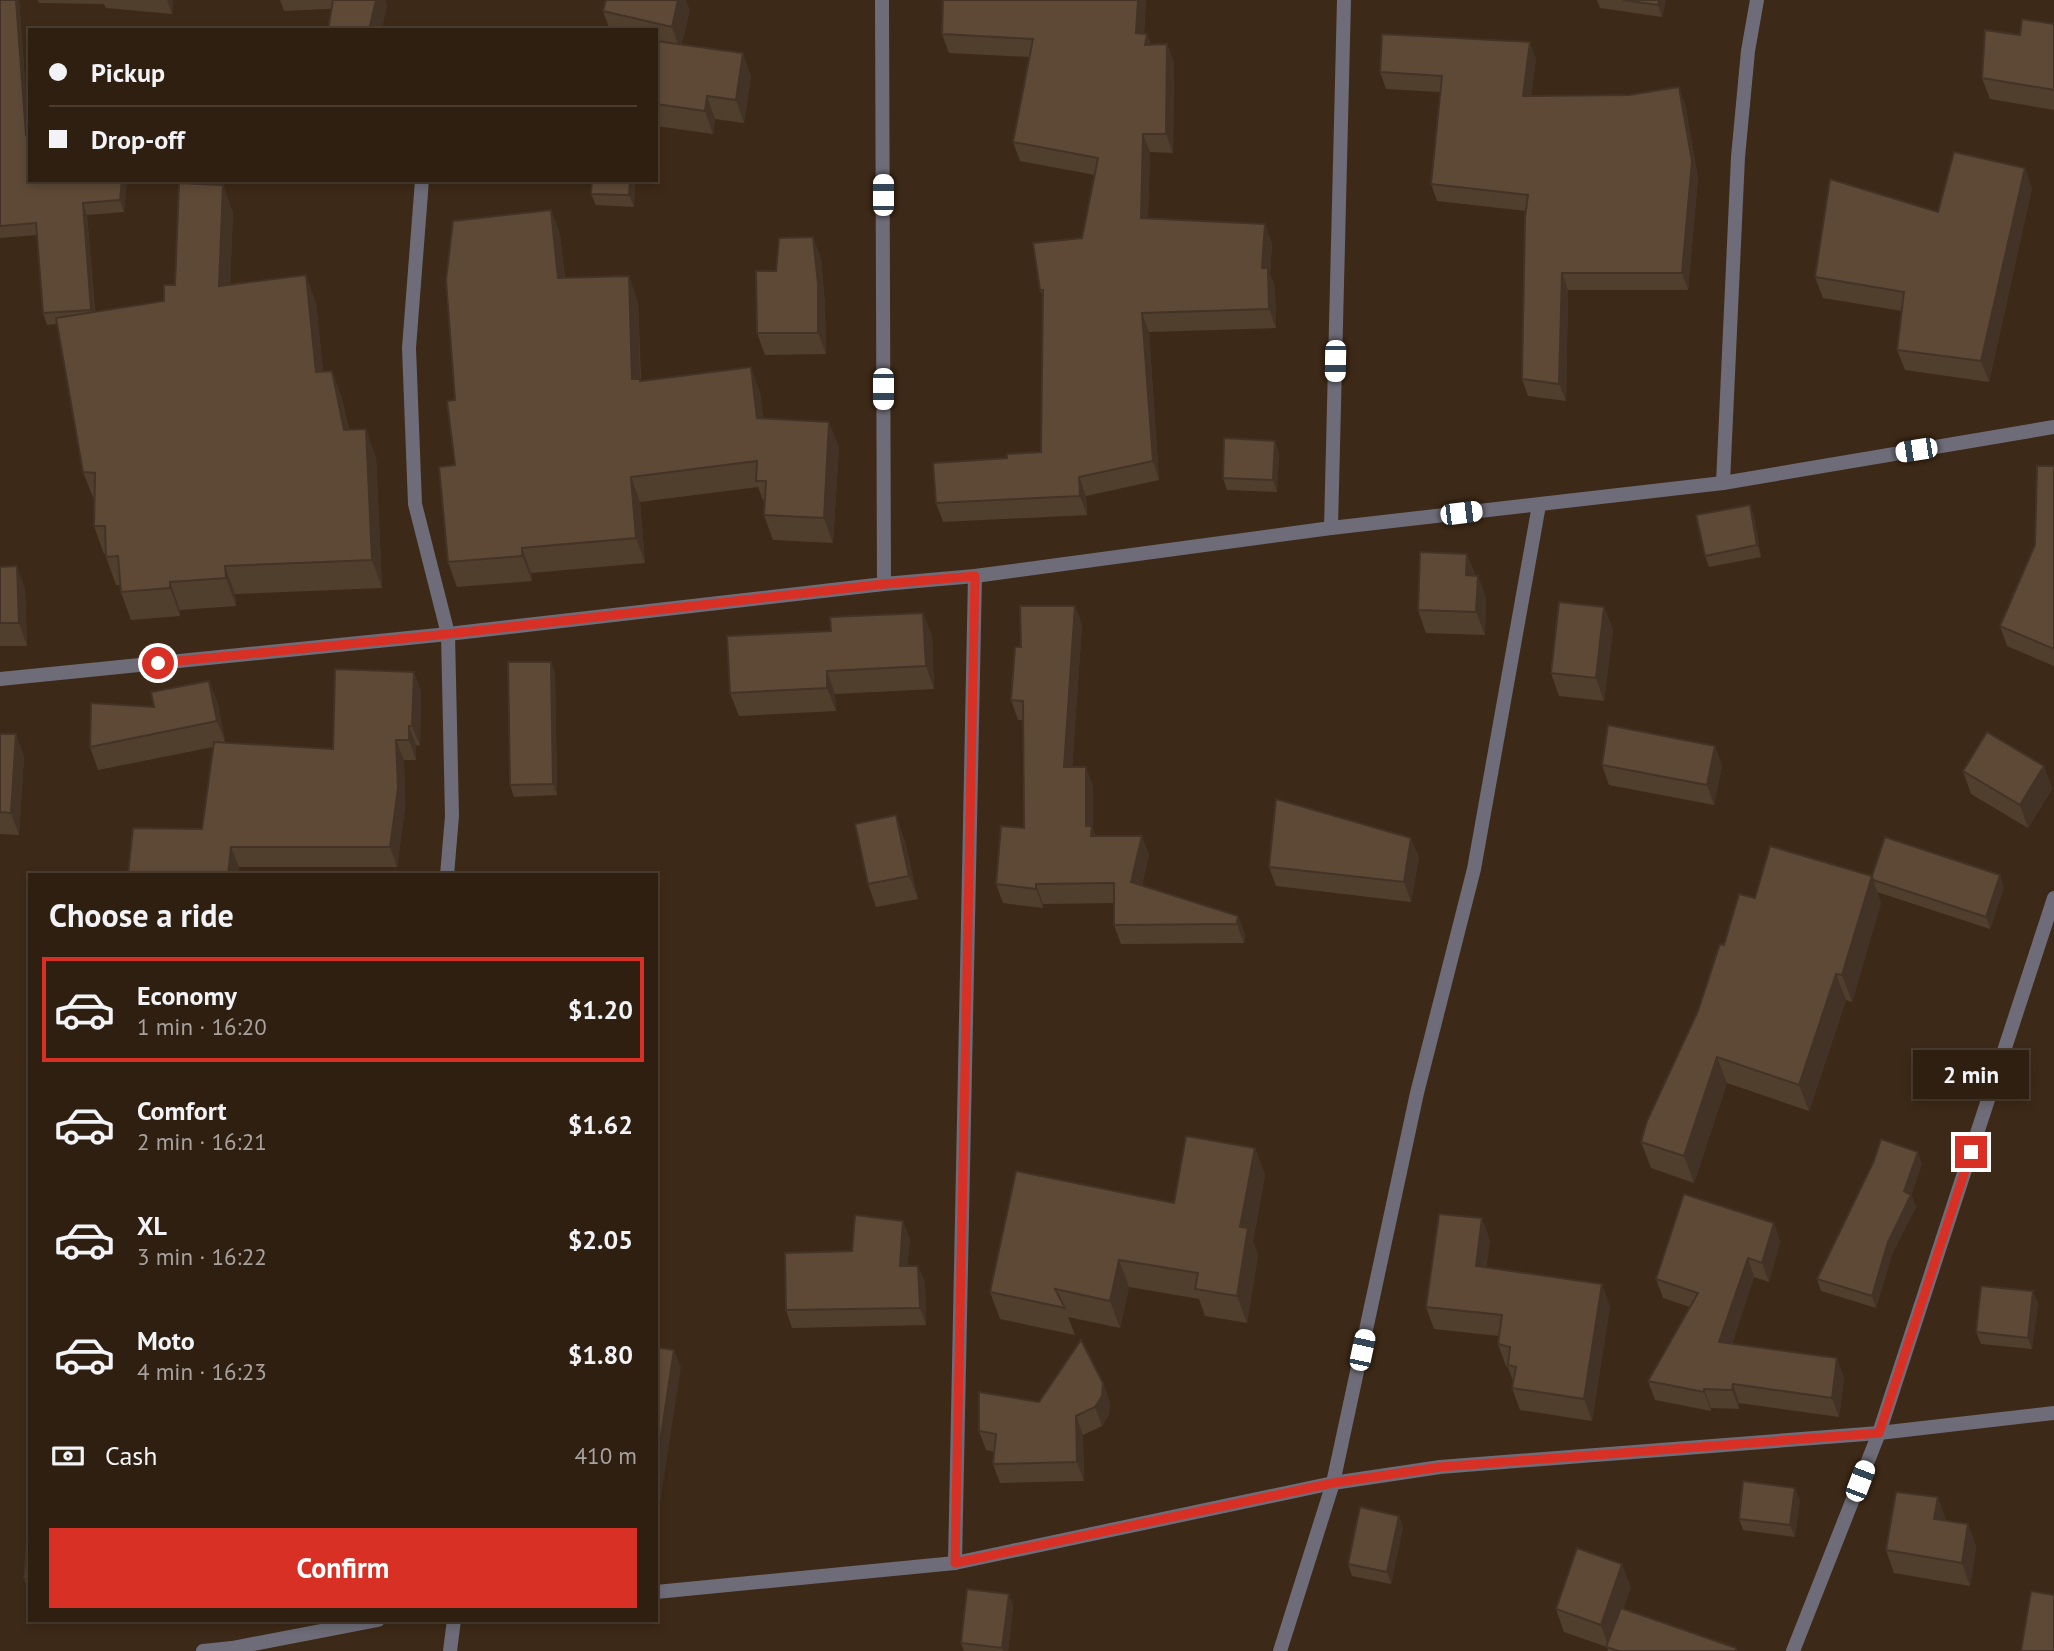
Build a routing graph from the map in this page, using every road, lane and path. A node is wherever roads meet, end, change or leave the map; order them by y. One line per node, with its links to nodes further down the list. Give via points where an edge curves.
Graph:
1 (882, 0): 10 (street)
2 (1343, 0): 8 (street)
3 (1757, 0): 6 (street, via 1738,157)
4 (422, 182): 11 (street, via 409,348 415,504)
5 (2054, 427): 6 (street)
6 (1723, 483): 7 (street)
7 (1539, 505): 8 (street); 17 (street, via 1474,869 1417,1093)
8 (1331, 528): 9 (street)
9 (975, 576): 10 (street); 18 (street)
10 (884, 584): 11 (street)
11 (448, 634): 12 (street); 13 (street, via 452,816)
12 (0, 679)
13 (447, 873)
14 (2054, 898): 16 (street)
15 (2054, 1413): 16 (street)
16 (1879, 1433): 17 (street, via 1440,1467); 25 (street)
17 (1333, 1483): 18 (street); 24 (street)
18 (955, 1563): 19 (street)
19 (658, 1592)
20 (368, 1622): 22 (street)
21 (454, 1622): 23 (street)
22 (203, 1651)
23 (450, 1651)
24 (1280, 1651)
25 (1793, 1651)

